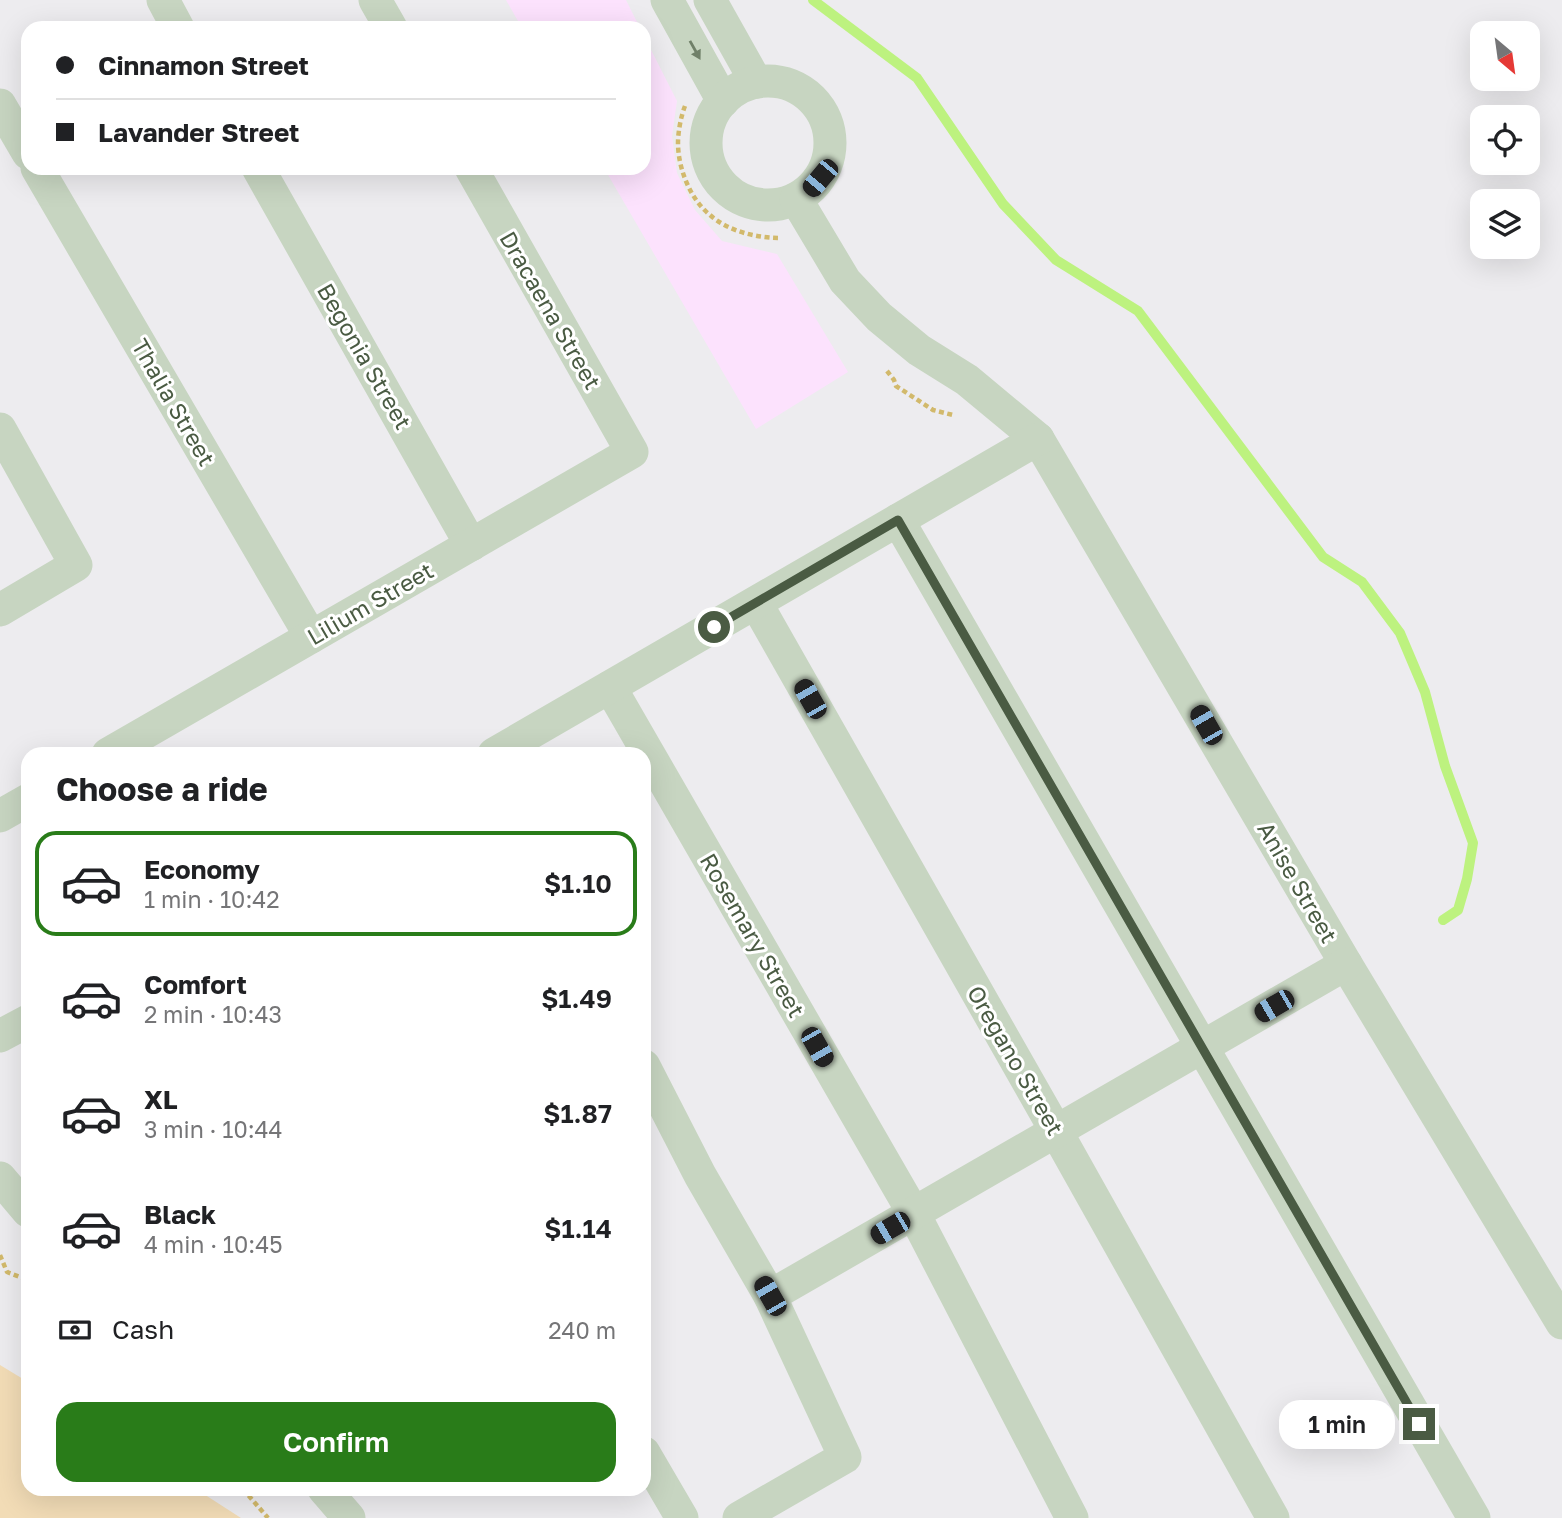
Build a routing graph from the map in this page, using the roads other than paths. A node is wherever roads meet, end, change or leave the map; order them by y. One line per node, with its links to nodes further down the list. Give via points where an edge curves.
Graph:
1 (163, 0): 5 (street)
2 (375, 0): 6 (street)
3 (667, 0): 8 (street, one-way to 8)
4 (710, 0): 7 (street)
5 (174, 21)
6 (387, 21)
7 (756, 82): 8 (street); 14 (street, via 789,84 803,91 825,115 831,147 827,163 810,190)
8 (723, 101): 14 (street, via 706,131 709,166 718,181 729,193 762,206)
9 (0, 105): 10 (street)
10 (21, 141)
11 (41, 175): 22 (street, Thalia Street)
12 (262, 175): 19 (street, Begonia Street)
13 (475, 175): 17 (street, Dracaena Street)
14 (796, 199): 16 (street, Anise Street, via 845,281 879,317 919,350 967,380)
15 (0, 429): 21 (street, via 76,565)
16 (1038, 439): 18 (street); 30 (street, Anise Street)
17 (632, 452): 19 (street, Lilium Street)
18 (898, 520): 20 (street); 33 (street)
19 (471, 545): 22 (street, Lilium Street)
20 (756, 603): 23 (street); 35 (street, Oregano Street)
21 (0, 610)
22 (311, 637): 24 (street, Lilium Street)
23 (610, 687): 25 (street); 26 (street, Rosemary Street)
24 (120, 747)
25 (506, 747)
26 (645, 747)
27 (651, 758): 38 (street, Rosemary Street)
28 (21, 804): 29 (street)
29 (0, 816)
30 (1346, 964): 33 (street); 40 (street, Anise Street)
31 (21, 1025): 32 (street)
32 (0, 1037)
33 (1201, 1047): 35 (street); 46 (street)
34 (651, 1080): 39 (street)
35 (1056, 1131): 38 (street); 45 (street, Oregano Street)
36 (0, 1178): 37 (street)
37 (21, 1203)
38 (914, 1214): 39 (street); 44 (street, Rosemary Street)
39 (770, 1296): 43 (street, via 845,1457)
40 (1562, 1323)
41 (651, 1465): 42 (street)
42 (682, 1518)
43 (739, 1518)
44 (1071, 1518)
45 (1273, 1518)
46 (1474, 1518)

